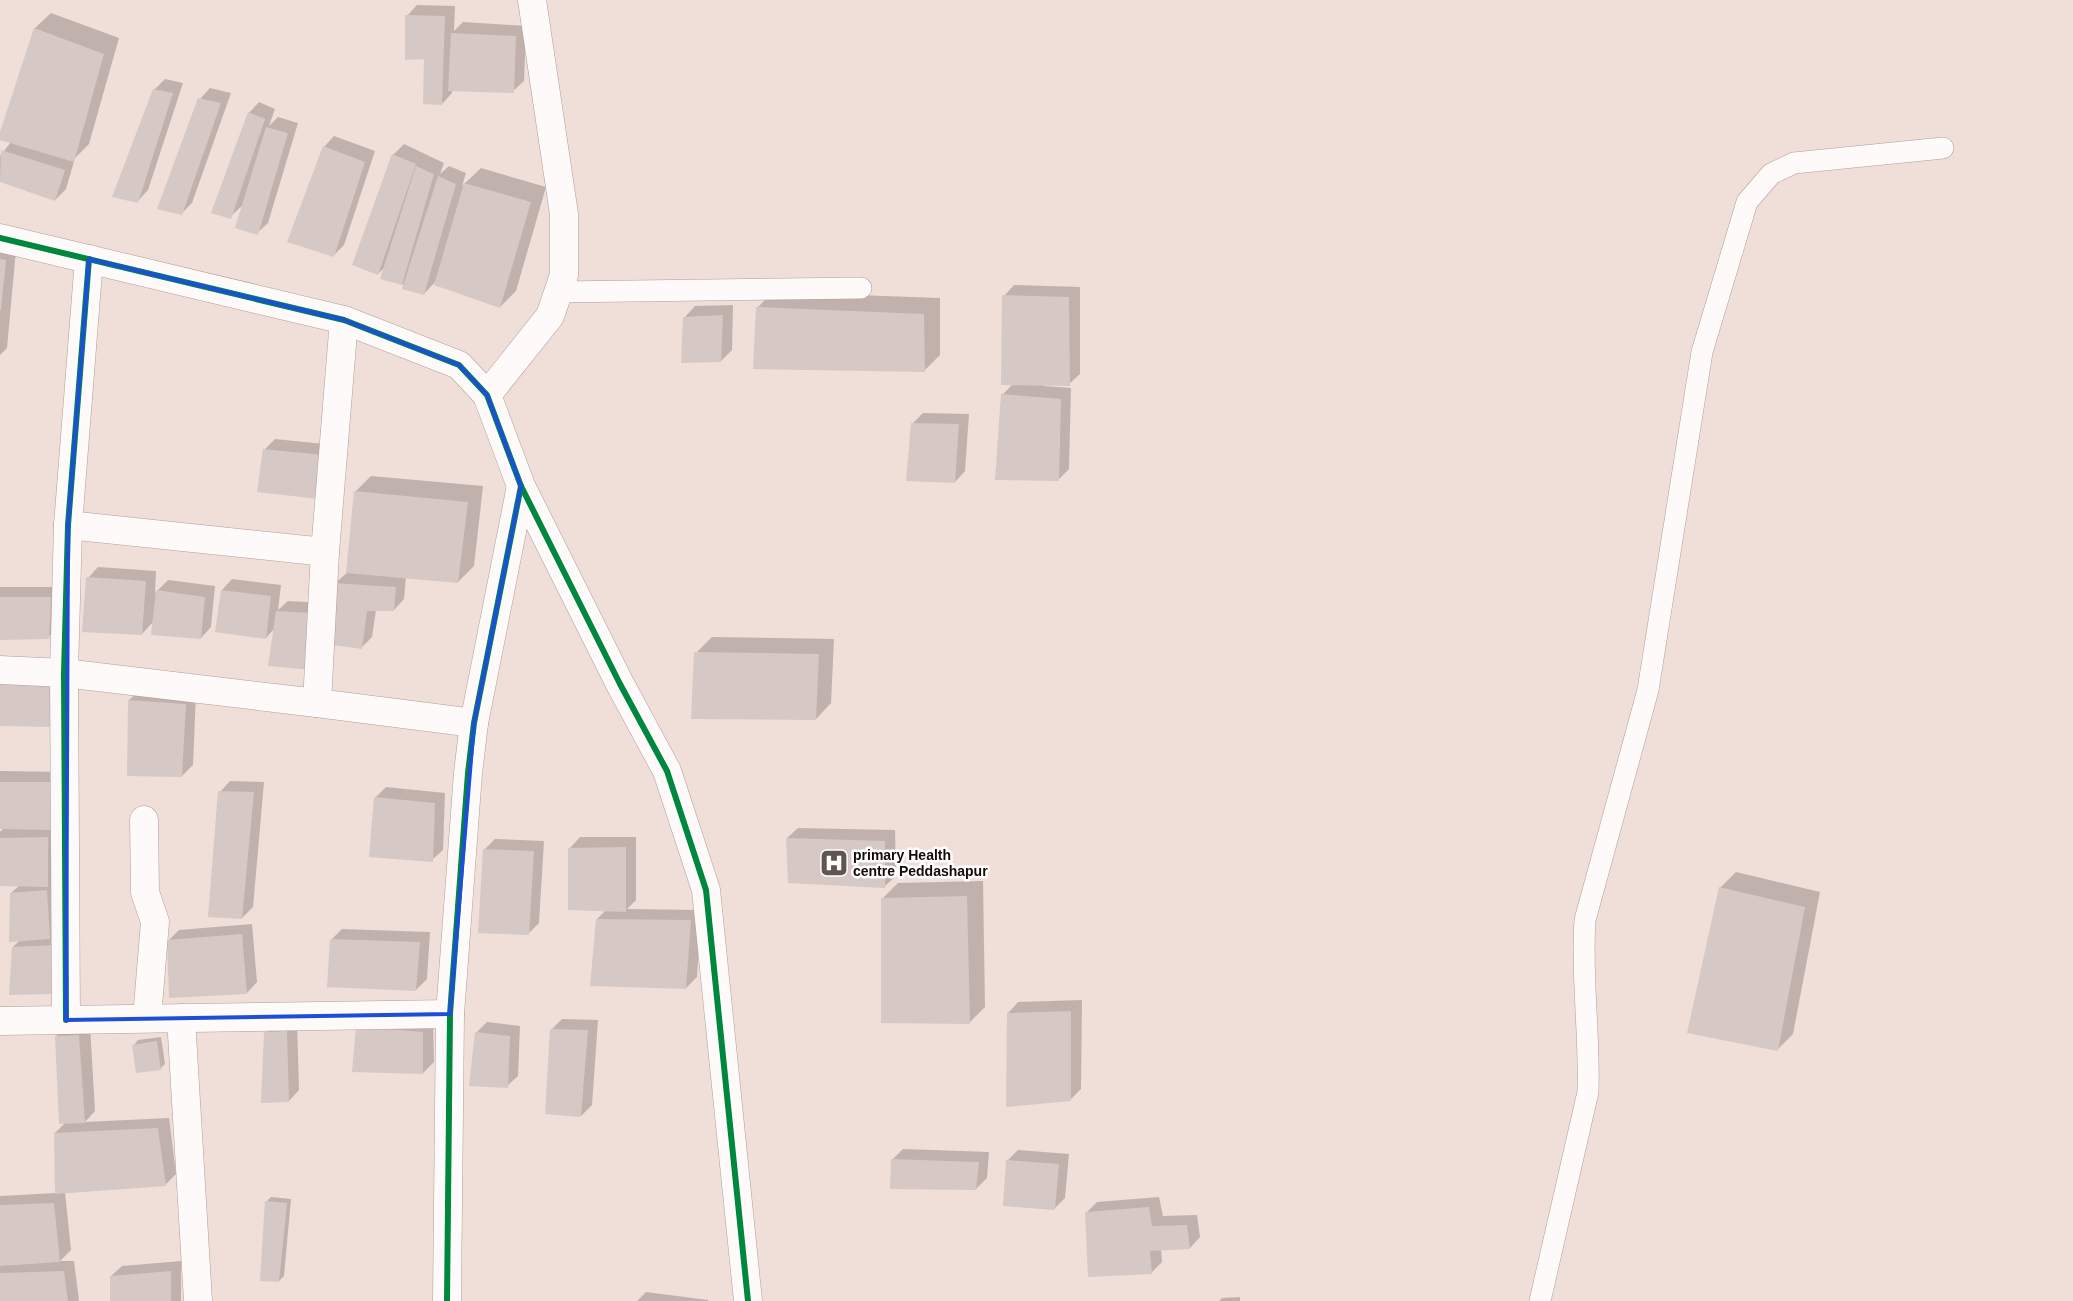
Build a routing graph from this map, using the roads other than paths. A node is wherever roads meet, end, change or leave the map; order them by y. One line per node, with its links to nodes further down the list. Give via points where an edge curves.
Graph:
1 (532, 0): 6 (street, via 564,214 564,275)
2 (1943, 148): 25 (lane, via 1794,163 1771,174 1747,202 1702,352 1648,690 1585,920 1583,953 1588,1092)
3 (0, 238): 4 (street)
4 (89, 259): 7 (street); 10 (street)
5 (861, 288): 6 (lane)
6 (558, 292): 8 (street, via 550,316)
7 (344, 320): 8 (street, via 459,365); 11 (street)
8 (487, 395): 9 (street)
9 (521, 486): 15 (street); 24 (street, via 667,771 706,890)
10 (68, 525): 11 (street); 13 (street)
11 (326, 552): 14 (street)
12 (0, 670): 13 (street)
13 (64, 673): 14 (street); 21 (street)
14 (317, 703): 15 (street)
15 (474, 722): 17 (street)
16 (144, 820): 18 (street, via 145,892 155,922)
17 (450, 1014): 19 (street); 23 (street)
18 (147, 1018): 19 (street); 21 (street)
19 (181, 1018): 22 (street)
20 (0, 1020): 21 (street)
21 (66, 1020)
22 (198, 1301)
23 (447, 1301)
24 (748, 1301)
25 (1540, 1301)

